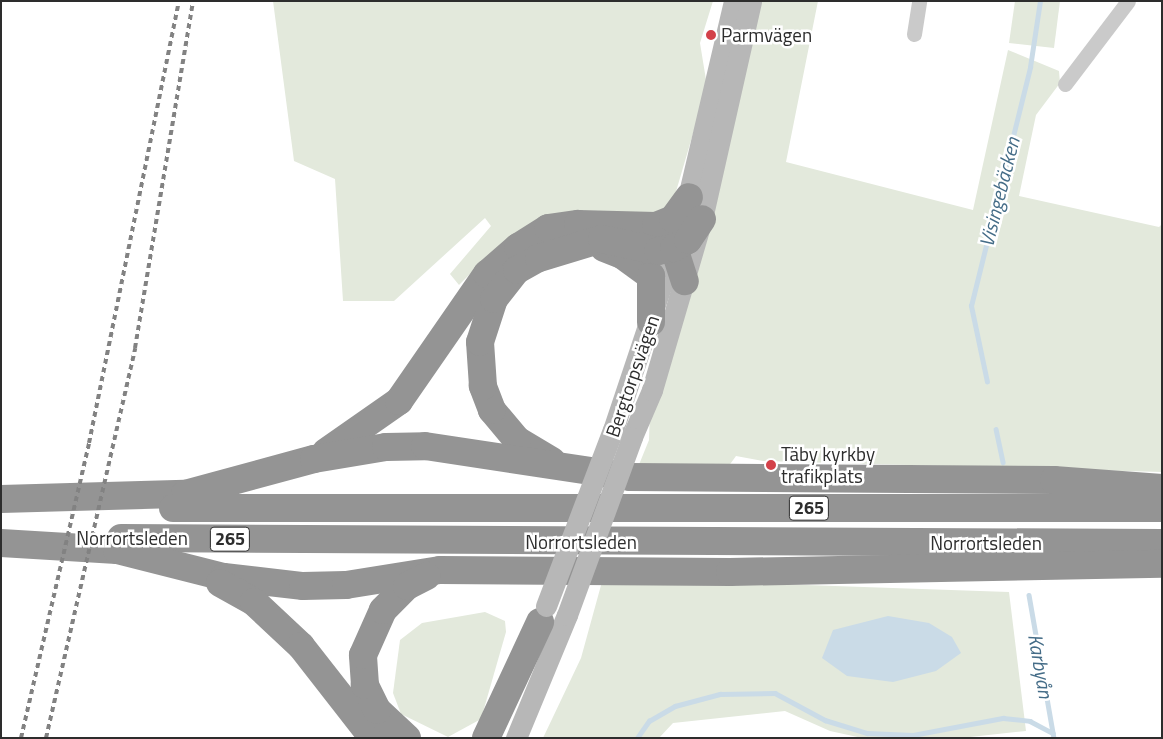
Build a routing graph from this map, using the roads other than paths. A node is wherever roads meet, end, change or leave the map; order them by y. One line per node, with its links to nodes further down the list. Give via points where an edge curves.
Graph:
1 (734, 1): 7 (main road, Bergtorpsvägen)
2 (751, 1): 7 (main road, Bergtorpsvägen)
3 (919, 1): 5 (street)
4 (1128, 1): 6 (street)
5 (914, 34)
6 (1065, 84)
7 (695, 208): 8 (highway, via 656,226); 10 (highway, via 688,240); 11 (main road, Bergtorpsvägen)
8 (622, 223): 10 (highway, via 656,234); 14 (highway, via 548,228 518,247 487,274 399,401)
9 (572, 246): 10 (highway, via 602,239 658,251); 12 (highway, via 595,246 622,254 651,276); 15 (highway, via 517,270 494,299 480,342 483,386 492,410 517,440 552,462)
10 (674, 248): 11 (highway); 12 (main road, Bergtorpsvägen)
11 (685, 281): 13 (main road, Bergtorpsvägen)
12 (651, 322): 13 (main road, Bergtorpsvägen)
13 (623, 433): 26 (main road, Bergtorpsvägen, bridge); 31 (main road, Bergtorpsvägen, bridge, via 567,614)
14 (314, 459): 15 (highway, via 386,447 425,446); 17 (highway, via 185,494)
15 (579, 471): 16 (highway, via 697,479 1054,480)
16 (1162, 488)
17 (1, 499)
18 (1162, 508): 19 (highway, Norrortsleden / 265)
19 (1, 509)
20 (1, 539): 22 (highway, Norrortsleden / 265)
21 (1, 543): 25 (highway, via 118,550)
22 (1162, 543)
23 (1162, 564): 24 (highway, via 730,572)
24 (440, 570): 25 (highway, via 346,585 303,586 269,585); 28 (highway, via 407,586 383,610 362,655 365,685 377,710)
25 (199, 572): 27 (highway, via 254,602 301,646)
26 (543, 614): 29 (highway); 30 (main road, Bergtorpsvägen)
27 (373, 738)
28 (407, 738)
29 (486, 738)
30 (492, 738)
31 (516, 738)

